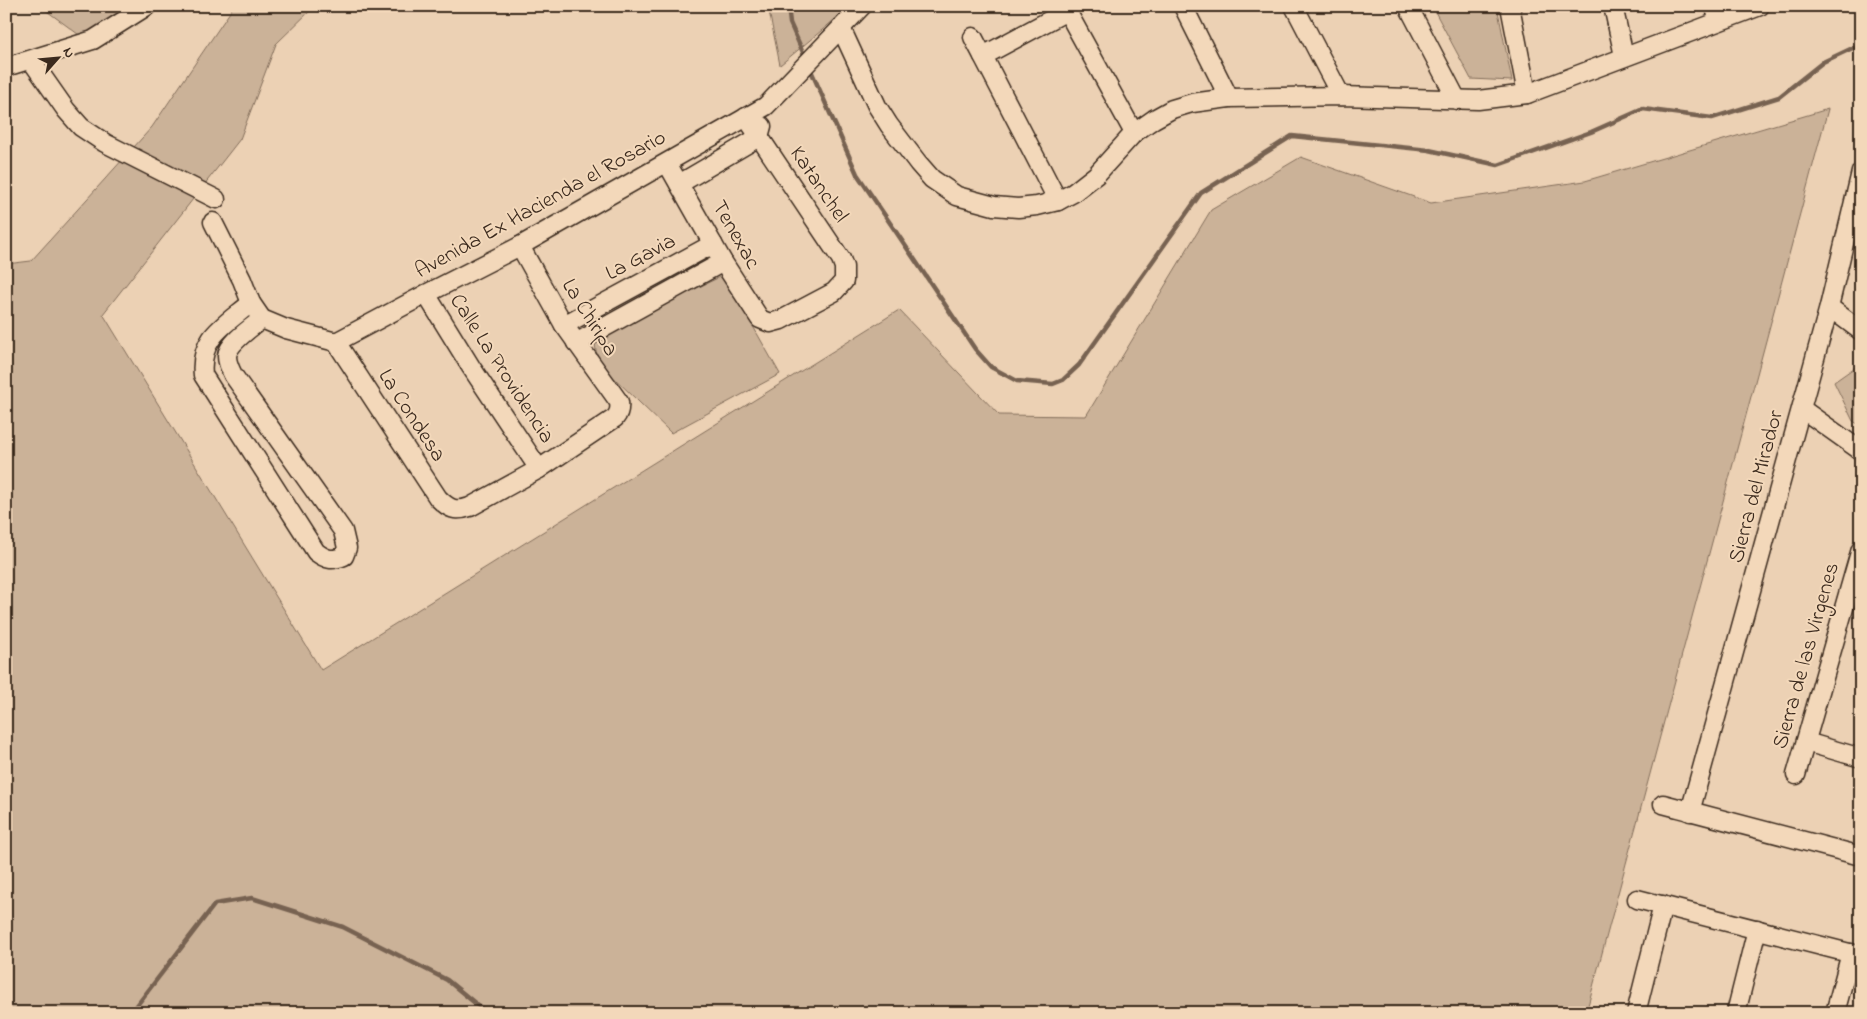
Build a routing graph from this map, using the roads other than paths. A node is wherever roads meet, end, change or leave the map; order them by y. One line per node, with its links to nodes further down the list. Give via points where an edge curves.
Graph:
1 (147, 6): 15 (street, via 94,40)
2 (862, 6): 11 (street, Avenida Ex Hacienda el Rosario)
3 (1184, 6): 19 (street)
4 (1294, 6): 18 (street)
5 (1408, 6): 20 (street)
6 (1510, 6): 17 (street)
7 (1613, 6): 14 (street)
8 (1760, 6): 10 (street)
9 (1066, 8): 13 (street); 23 (street)
10 (1717, 14): 14 (street)
11 (841, 28): 21 (street, Avenida Ex Hacienda el Rosario); 29 (street, via 885,119 932,179 957,196 994,206 1018,208)
12 (973, 37): 13 (street)
13 (983, 56): 29 (street)
14 (1624, 56): 17 (street)
15 (31, 60): 16 (street); 28 (street, via 82,127 105,143)
16 (6, 67)
17 (1527, 94): 20 (street)
18 (1341, 96): 19 (street); 20 (street)
19 (1228, 98): 23 (street, via 1172,109)
20 (1457, 100)
21 (766, 106): 22 (street, Avenida Ex Hacienda el Rosario); 24 (street, Avenida Ex Hacienda el Rosario)
22 (746, 117): 24 (street, Katanchel); 25 (street, Avenida Ex Hacienda el Rosario)
23 (1134, 133): 29 (street, via 1085,184)
24 (759, 137): 27 (street); 38 (street, Katanchel, via 844,266 844,281 834,292)
25 (667, 163): 27 (street, Tenexac); 32 (street, Avenida Ex Hacienda el Rosario)
26 (1861, 172): 36 (street, Sierra del Mirador)
27 (679, 184): 31 (street, Tenexac)
28 (216, 199)
29 (1058, 201)
30 (213, 222): 35 (street)
31 (713, 244): 33 (street, Tenexac); 39 (street, La Gavia)
32 (520, 246): 34 (street, Avenida Ex Hacienda el Rosario); 39 (street, La Chiripa)
33 (723, 262): 38 (street, Tenexac, via 756,314); 43 (street, La Gavia)
34 (426, 294): 42 (street, Avenida Ex Hacienda el Rosario); 47 (street, Calle La Providencia)
35 (251, 303): 37 (street); 41 (street)
36 (1829, 307): 40 (street); 45 (street, Sierra del Mirador)
37 (262, 319): 42 (street); 44 (street)
38 (770, 323)
39 (564, 325): 43 (street, La Chiripa)
40 (1861, 330)
41 (213, 336): 44 (street); 44 (street, via 204,350 202,364 207,384 316,552 327,560 344,556 347,548 342,532 233,375 227,362)
42 (336, 342): 47 (street, La Condesa, via 430,486 452,510 470,507)
43 (576, 344): 47 (street, La Chiripa, via 619,402 618,413)
44 (232, 345)
45 (1802, 409): 46 (street); 54 (street, Sierra del Mirador)
46 (1861, 451)
47 (539, 469)
48 (1861, 549): 49 (street, Sierra de las Virgenes)
49 (1857, 577): 50 (street, Sierra de las Virgenes)
50 (1806, 742): 51 (street); 52 (street, Sierra de las Virgenes)
51 (1861, 758)
52 (1796, 775)
53 (1663, 804): 54 (street)
54 (1690, 812): 55 (street)
55 (1861, 856)
56 (1637, 899): 57 (street)
57 (1663, 905): 58 (street); 60 (street)
58 (1757, 929): 59 (street); 61 (street)
59 (1856, 954): 62 (street)
60 (1636, 1013)
61 (1736, 1013)
62 (1835, 1013)

